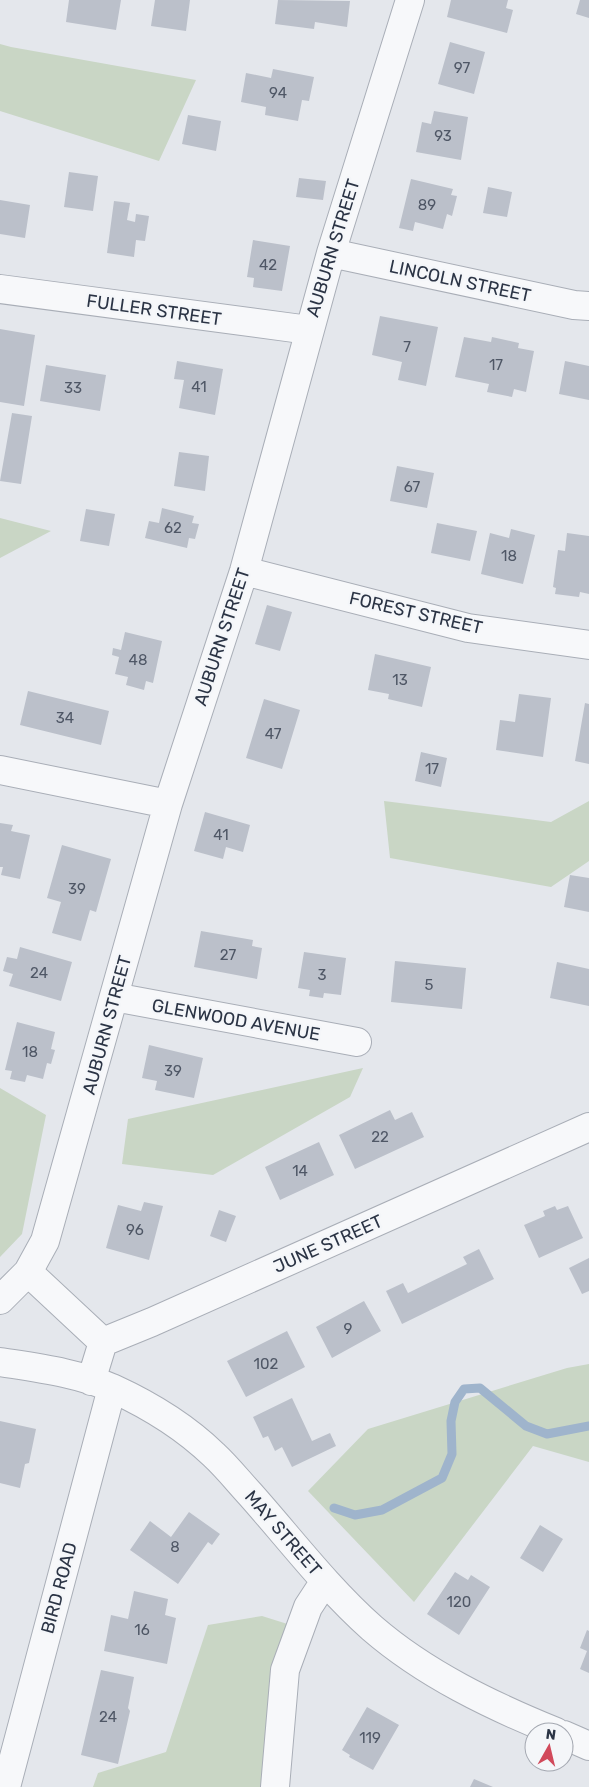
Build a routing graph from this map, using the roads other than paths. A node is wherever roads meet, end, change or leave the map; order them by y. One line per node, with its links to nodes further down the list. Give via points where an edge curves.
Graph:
1 (410, 0): 2 (street, AUBURN STREET)
2 (331, 253): 4 (street, LINCOLN STREET); 5 (street, AUBURN STREET)
3 (0, 289): 5 (street, FULLER STREET)
4 (589, 306)
5 (309, 330): 6 (street, AUBURN STREET)
6 (244, 571): 7 (street, FOREST STREET, via 468,628); 9 (street, AUBURN STREET)
7 (589, 646)
8 (0, 770): 9 (street)
9 (168, 804): 10 (street, AUBURN STREET)
10 (114, 997): 11 (street, GLENWOOD AVENUE); 13 (street, AUBURN STREET, via 45,1241)
11 (357, 1042)
12 (589, 1127): 15 (street, JUNE STREET)
13 (28, 1272): 14 (street, AUBURN STREET); 15 (street)
14 (0, 1300)
15 (103, 1342): 17 (street)
16 (0, 1362): 17 (street, MAY STREET, via 64,1373)
17 (101, 1384): 18 (street, MAY STREET, via 152,1408 215,1456); 22 (street, BIRD ROAD)
18 (325, 1581): 19 (street, MAY STREET, via 373,1628 428,1668 485,1700); 23 (street, via 308,1607 285,1670)
19 (534, 1722)
20 (574, 1739): 21 (street)
21 (589, 1746)
22 (6, 1787)
23 (275, 1787)

